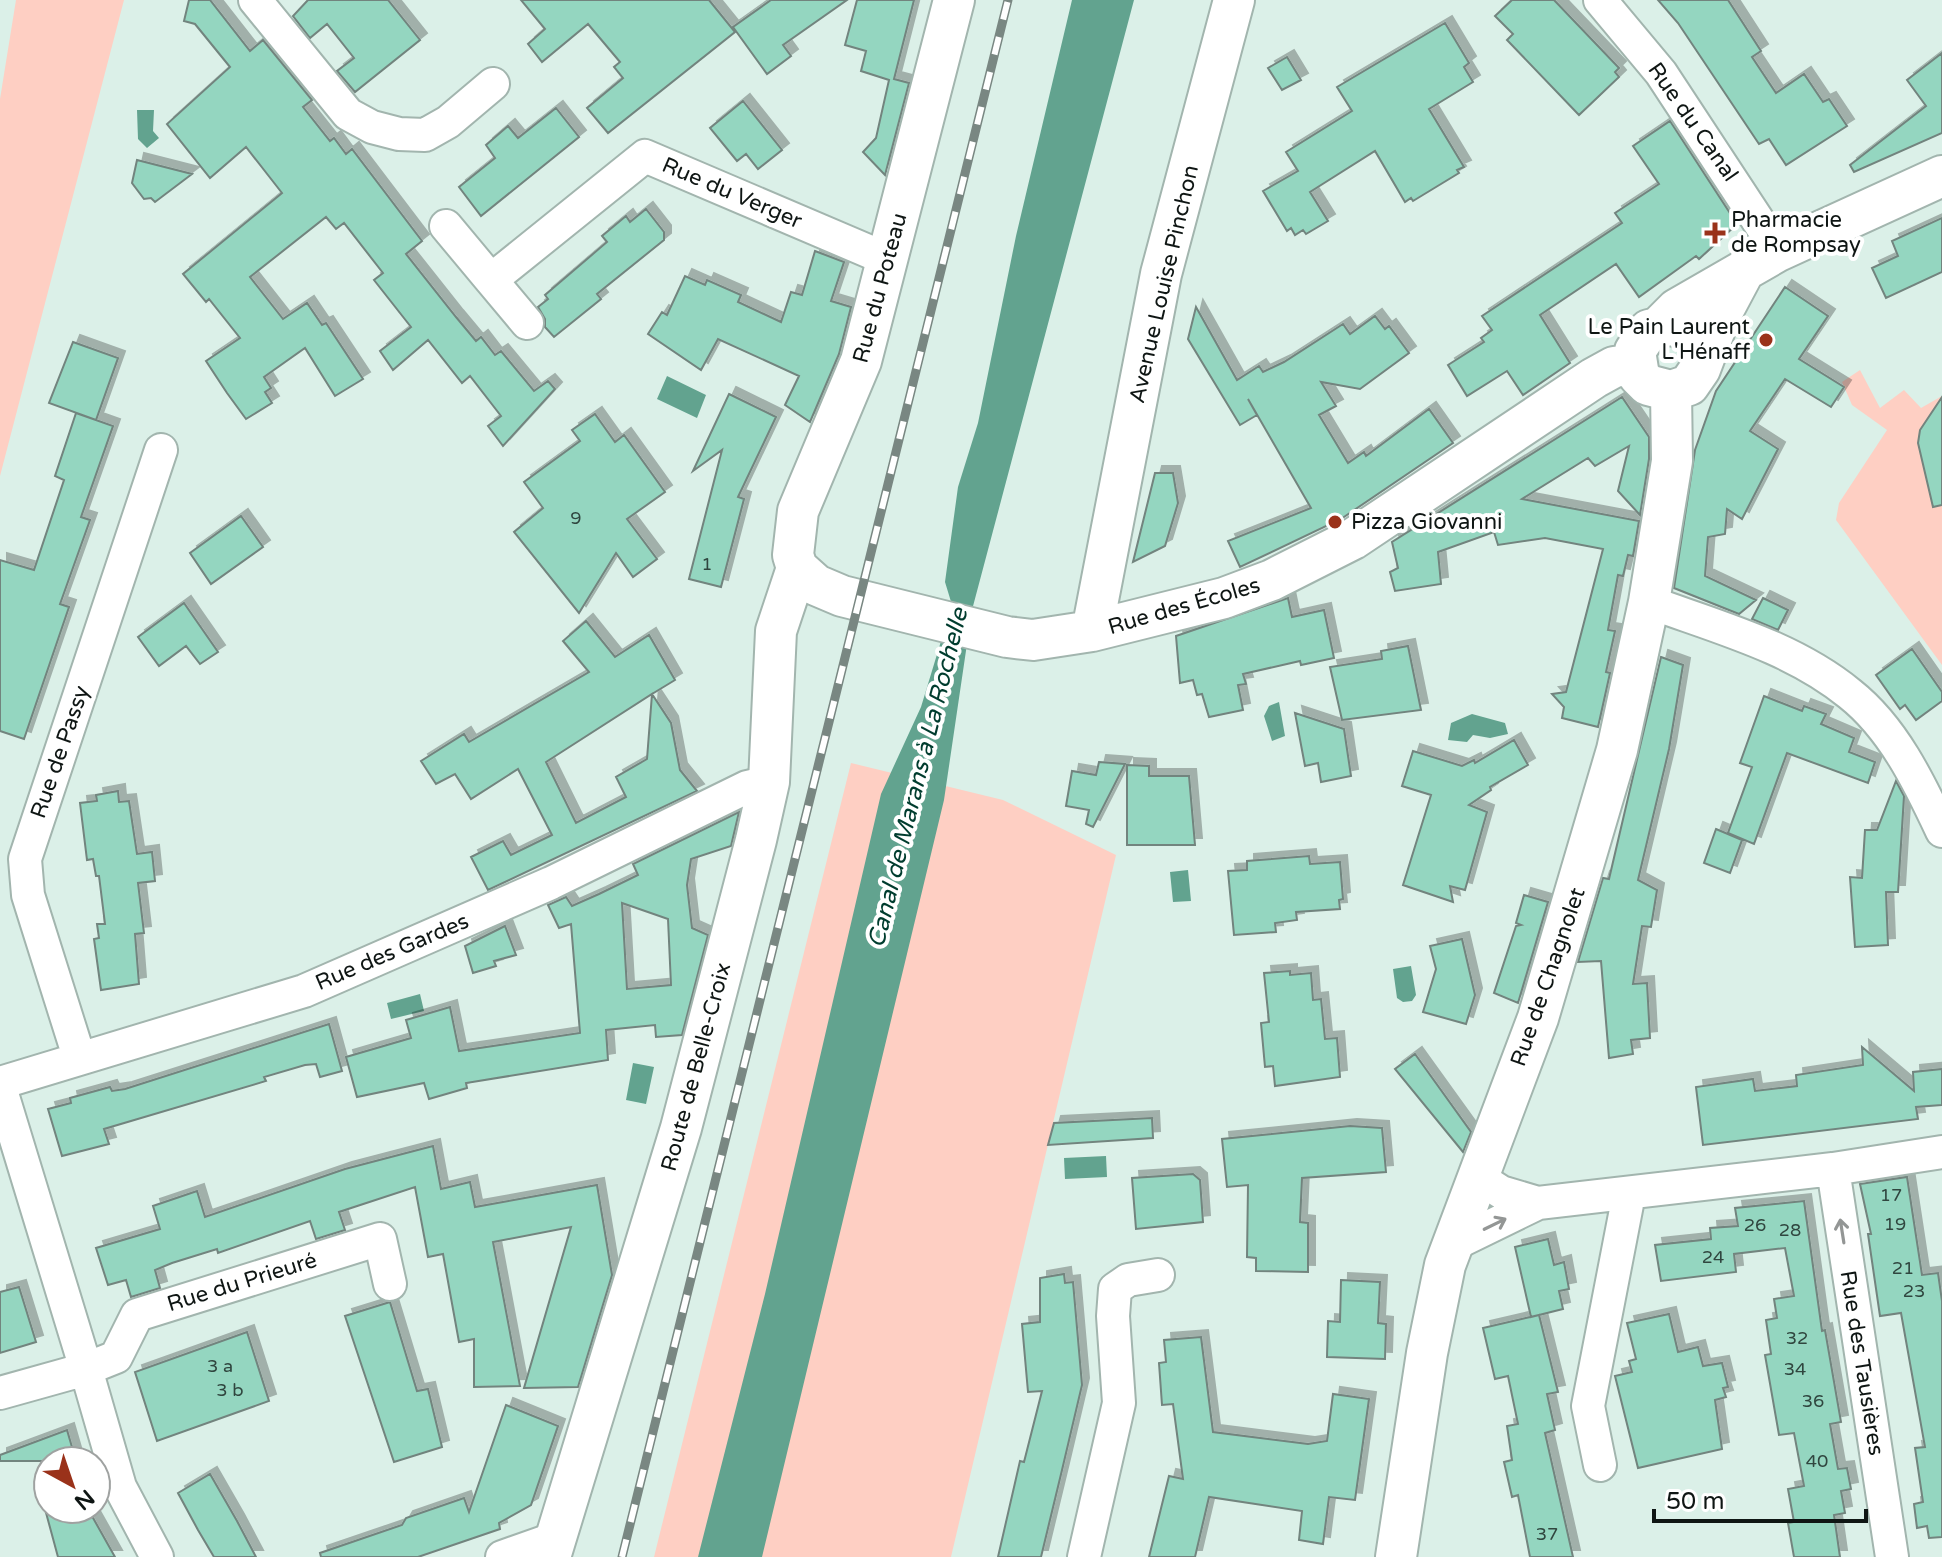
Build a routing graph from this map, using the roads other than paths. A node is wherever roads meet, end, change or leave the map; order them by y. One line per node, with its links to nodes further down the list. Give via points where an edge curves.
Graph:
1 (255, 0): 5 (street, via 348,114 372,127 425,135)
2 (954, 0): 8 (street, Rue du Poteau)
3 (1234, 0): 18 (street, Avenue Louise Pinchon, via 1161,274)
4 (1600, 0): 9 (street, Rue du Canal, via 1661,73)
5 (493, 84)
6 (1942, 176): 9 (street)
7 (446, 226): 10 (street)
8 (889, 260): 10 (street, Rue du Verger, via 645,156); 17 (street, Rue du Poteau, via 857,372 798,511 793,555)
9 (1761, 260): 12 (street, via 1677,309); 13 (street)
10 (491, 280): 11 (street)
11 (527, 323)
12 (1661, 325): 13 (street, via 1685,328 1701,347); 14 (street, via 1640,339)
13 (1702, 360): 15 (street, via 1689,385)
14 (1635, 364): 15 (street, via 1648,385); 20 (street, Rue des Écoles, via 1594,378 1316,560 1242,593)
15 (1671, 391): 19 (street, Rue de Chagnolet, via 1672,461)
16 (161, 450): 24 (street, Rue de Passy, via 25,859 28,895)
17 (797, 568): 21 (street, Rue des Écoles, via 804,578 829,591 1007,637 1033,640); 22 (street, Route de Belle-Croix, via 776,631)
18 (1106, 571): 20 (street); 21 (street, Avenue Louise Pinchon)
19 (1649, 602): 23 (street, via 1791,657 1852,695 1882,727); 28 (street, Rue de Chagnolet, via 1617,750 1582,876 1538,1018)
20 (1161, 616): 21 (street, Rue des Écoles)
21 (1092, 631)
22 (769, 782): 24 (street, Rue des Gardes, via 747,787 551,883 304,991); 37 (street, Route de Belle-Croix, via 681,1128)
23 (1942, 831)
24 (79, 1057): 25 (street, Rue des Gardes)
25 (0, 1085): 34 (street, Rue des Gardes)
26 (1942, 1152): 27 (street)
27 (1833, 1169): 29 (street); 42 (street, Rue des Tausières, one-way to 27)
28 (1476, 1176): 30 (street, via 1501,1192); 31 (street, Rue de Chagnolet)
29 (1629, 1194): 30 (street); 36 (street, via 1588,1406)
30 (1538, 1203): 31 (street, one-way to 30)
31 (1452, 1245): 41 (street, Rue de Chagnolet, via 1427,1353)
32 (1158, 1275): 40 (street, via 1128,1280 1115,1289 1119,1403)
33 (390, 1284): 34 (street, Rue du Prieuré, via 380,1239 137,1315 116,1357)
34 (86, 1369): 35 (street); 38 (street, Rue des Gardes, via 120,1487)
35 (0, 1393)
36 (1600, 1465)
37 (553, 1548): 39 (street)
38 (157, 1557)
39 (502, 1557)
40 (1084, 1557)
41 (1396, 1557)
42 (1892, 1557)

